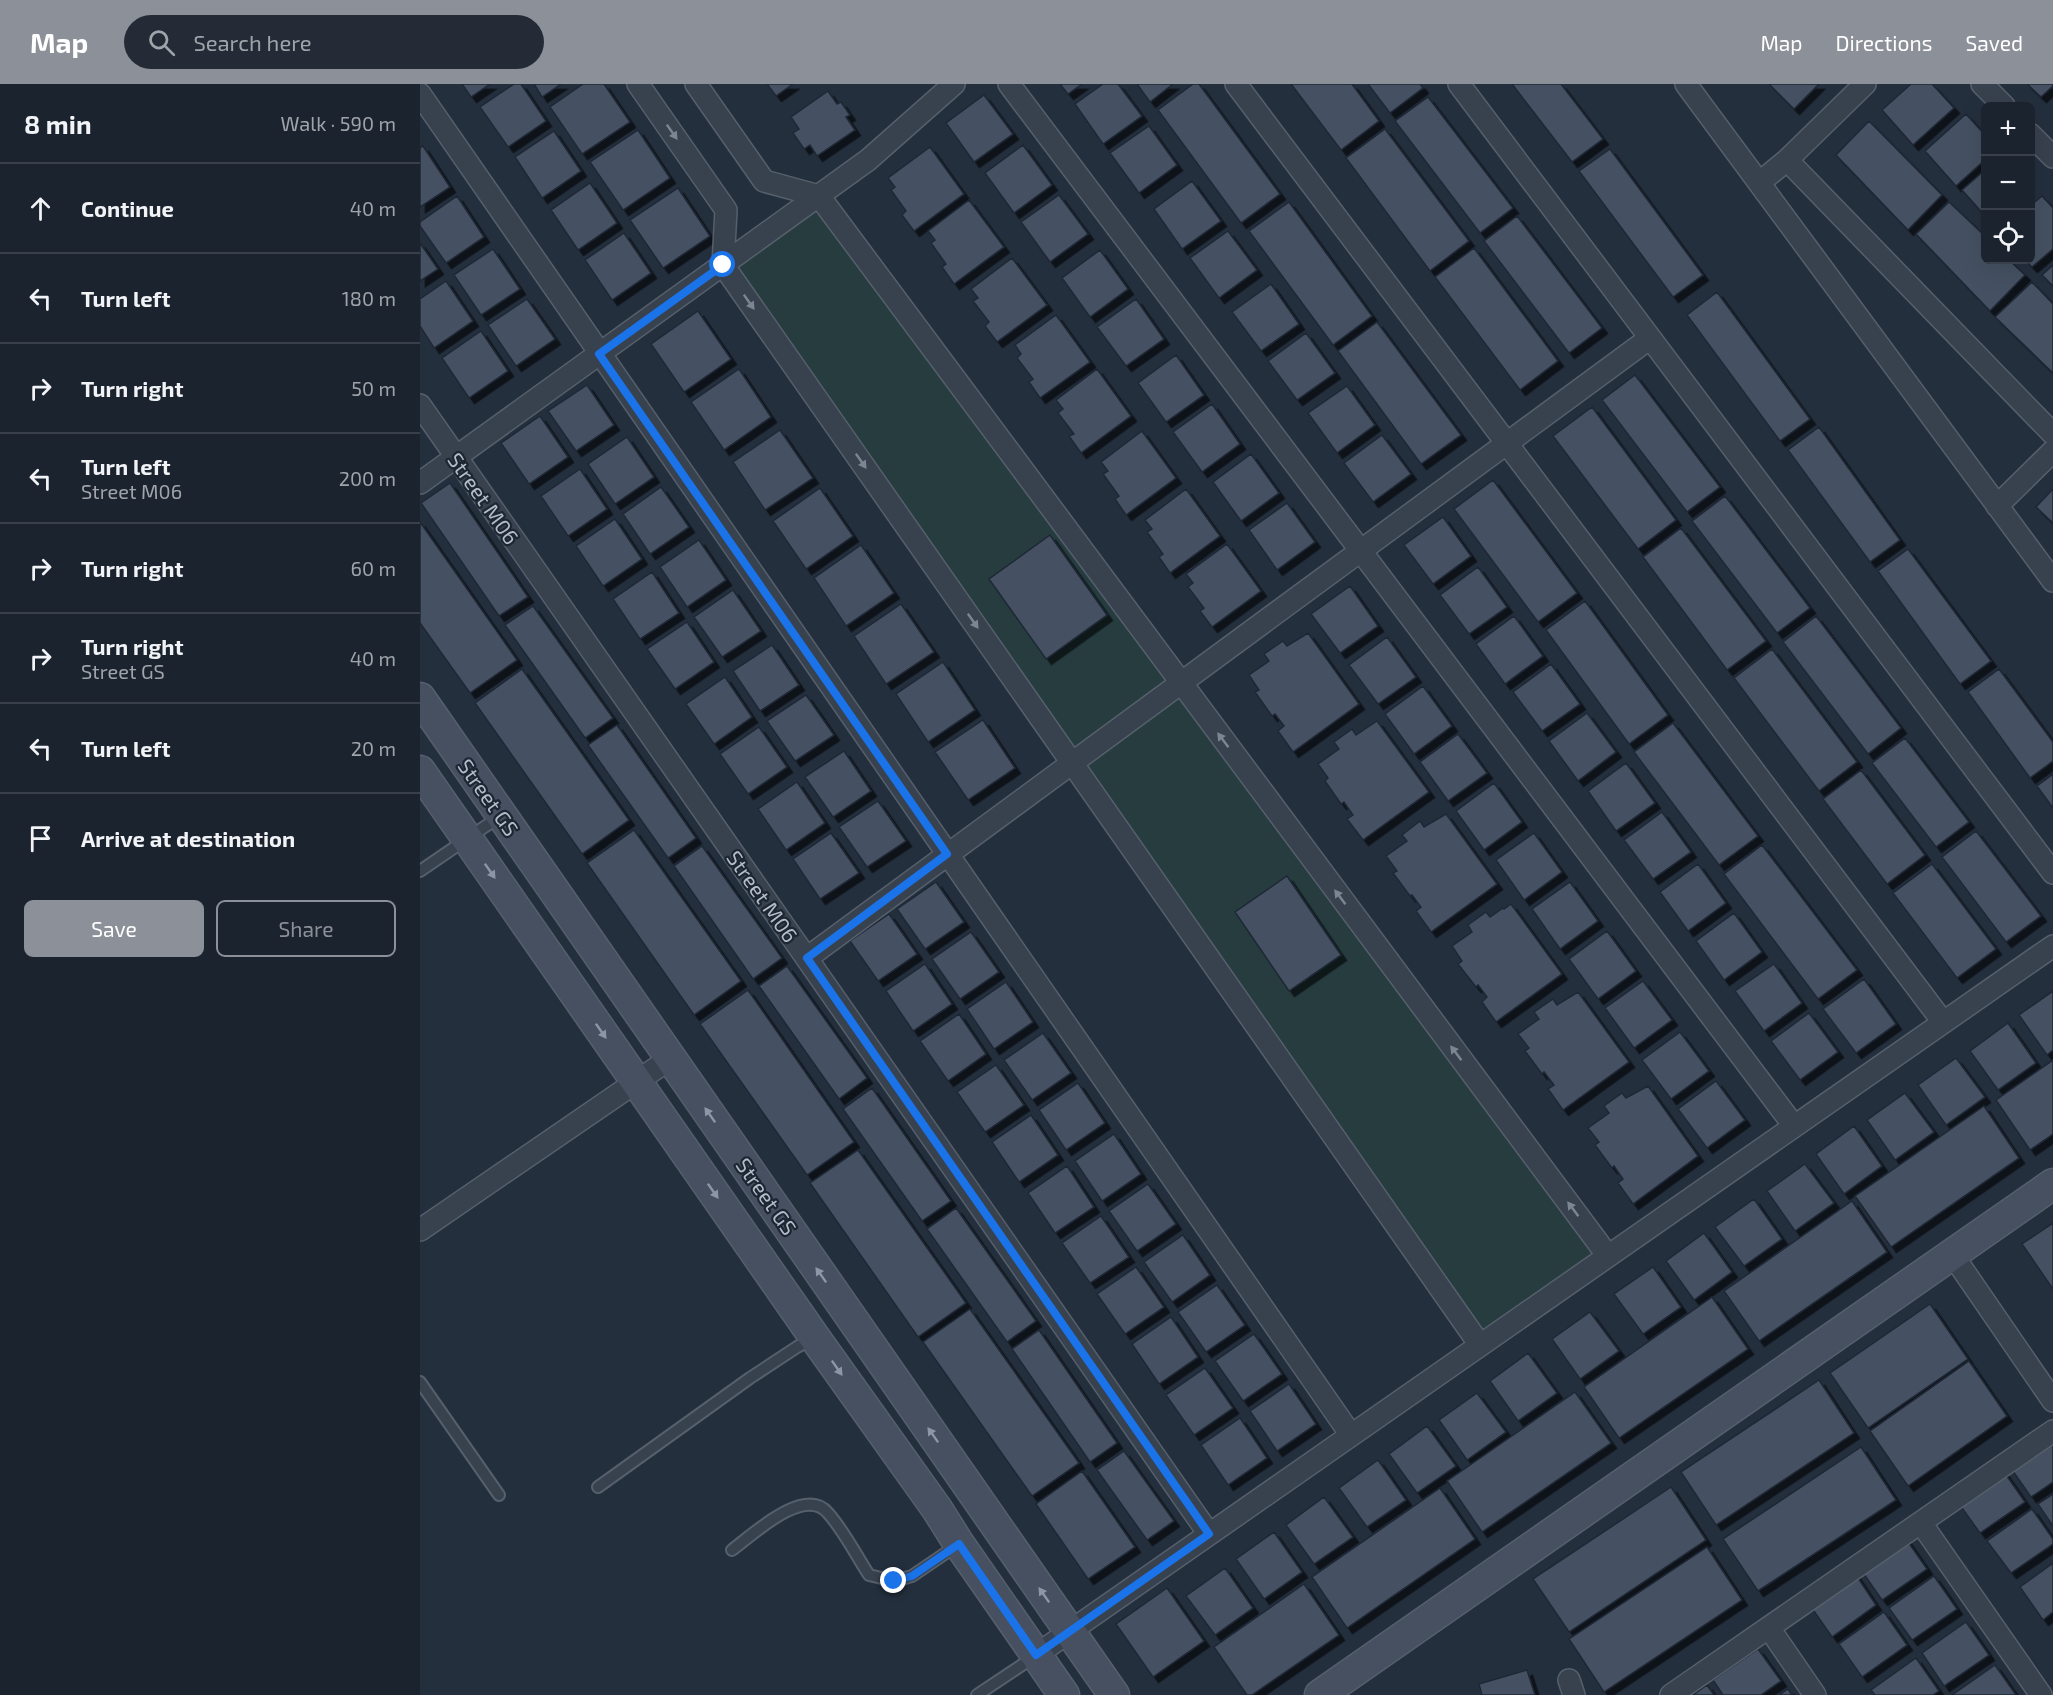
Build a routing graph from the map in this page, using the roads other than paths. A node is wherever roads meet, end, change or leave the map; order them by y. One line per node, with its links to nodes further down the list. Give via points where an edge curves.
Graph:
1 (638, 84): 17 (street, one-way to 17, via 726,210)
2 (696, 84): 16 (street, via 765,181)
3 (954, 84): 16 (street, via 868,160)
4 (1010, 84): 27 (street)
5 (1236, 84): 22 (street)
6 (1459, 84): 18 (street)
7 (1686, 84): 15 (street)
8 (1865, 84): 14 (street)
9 (1982, 84): 11 (street)
10 (420, 94): 19 (street)
11 (2000, 102)
12 (2035, 138): 13 (street)
13 (2053, 157)
14 (1787, 160): 15 (street); 21 (street)
15 (1759, 183): 26 (street)
16 (819, 196): 17 (street); 29 (street)
17 (723, 265): 19 (street); 31 (street, one-way to 31)
18 (1650, 338): 22 (street); 37 (street)
19 (599, 354): 24 (street); 35 (street)
20 (420, 405): 24 (street, Street M06)
21 (2053, 434)
22 (1507, 443): 27 (street); 40 (street)
23 (2053, 451): 26 (street)
24 (456, 457): 25 (street); 39 (street, Street M06)
25 (420, 483)
26 (1997, 506): 28 (street)
27 (1361, 550): 29 (street); 43 (street)
28 (2053, 581)
29 (1180, 683): 31 (street); 47 (street, one-way to 29)
30 (420, 698): 33 (street, Street GS)
31 (1072, 762): 35 (street); 50 (street)
32 (420, 771): 34 (street, Street GS)
33 (501, 815): 34 (lane); 41 (street, Street GS)
34 (467, 838): 36 (lane); 42 (street, Street GS, one-way to 42)
35 (947, 854): 39 (street); 54 (street)
36 (420, 871)
37 (2053, 873)
38 (2053, 946): 40 (street)
39 (807, 958): 60 (street, Street M06)
40 (1943, 1022): 43 (street)
41 (670, 1058): 42 (street); 48 (street, Street GS, one-way to 41)
42 (636, 1082): 45 (street); 49 (street, Street GS, one-way to 49)
43 (1794, 1126): 47 (street)
44 (2053, 1184): 46 (street)
45 (420, 1230)
46 (1952, 1254): 52 (street); 69 (street)
47 (1608, 1256): 50 (street)
48 (847, 1312): 49 (street); 56 (street, Street GS, one-way to 48)
49 (815, 1338): 55 (lane, via 750,1378); 58 (street, Street GS, one-way to 58)
50 (1480, 1345): 54 (street)
51 (420, 1382): 57 (lane)
52 (2053, 1401)
53 (2053, 1431): 59 (street)
54 (1351, 1435): 60 (street)
55 (598, 1487)
56 (970, 1488): 58 (street); 64 (street, Street GS, one-way to 56)
57 (499, 1495)
58 (938, 1509): 61 (street, Street GS)
59 (1921, 1523): 63 (street); 72 (street)
60 (1209, 1534): 64 (street)
61 (959, 1544): 62 (lane, via 912,1576 894,1581 869,1575 827,1510 808,1504 786,1510); 65 (street, Street GS)
62 (732, 1550)
63 (1768, 1628): 70 (street); 71 (street)
64 (1070, 1632): 65 (street); 68 (street, Street GS)
65 (1036, 1655): 66 (lane); 67 (street, Street GS)
66 (977, 1695)
67 (1064, 1695)
68 (1113, 1695)
69 (1320, 1695)
70 (1671, 1695)
71 (1815, 1695)
72 (2041, 1695)

